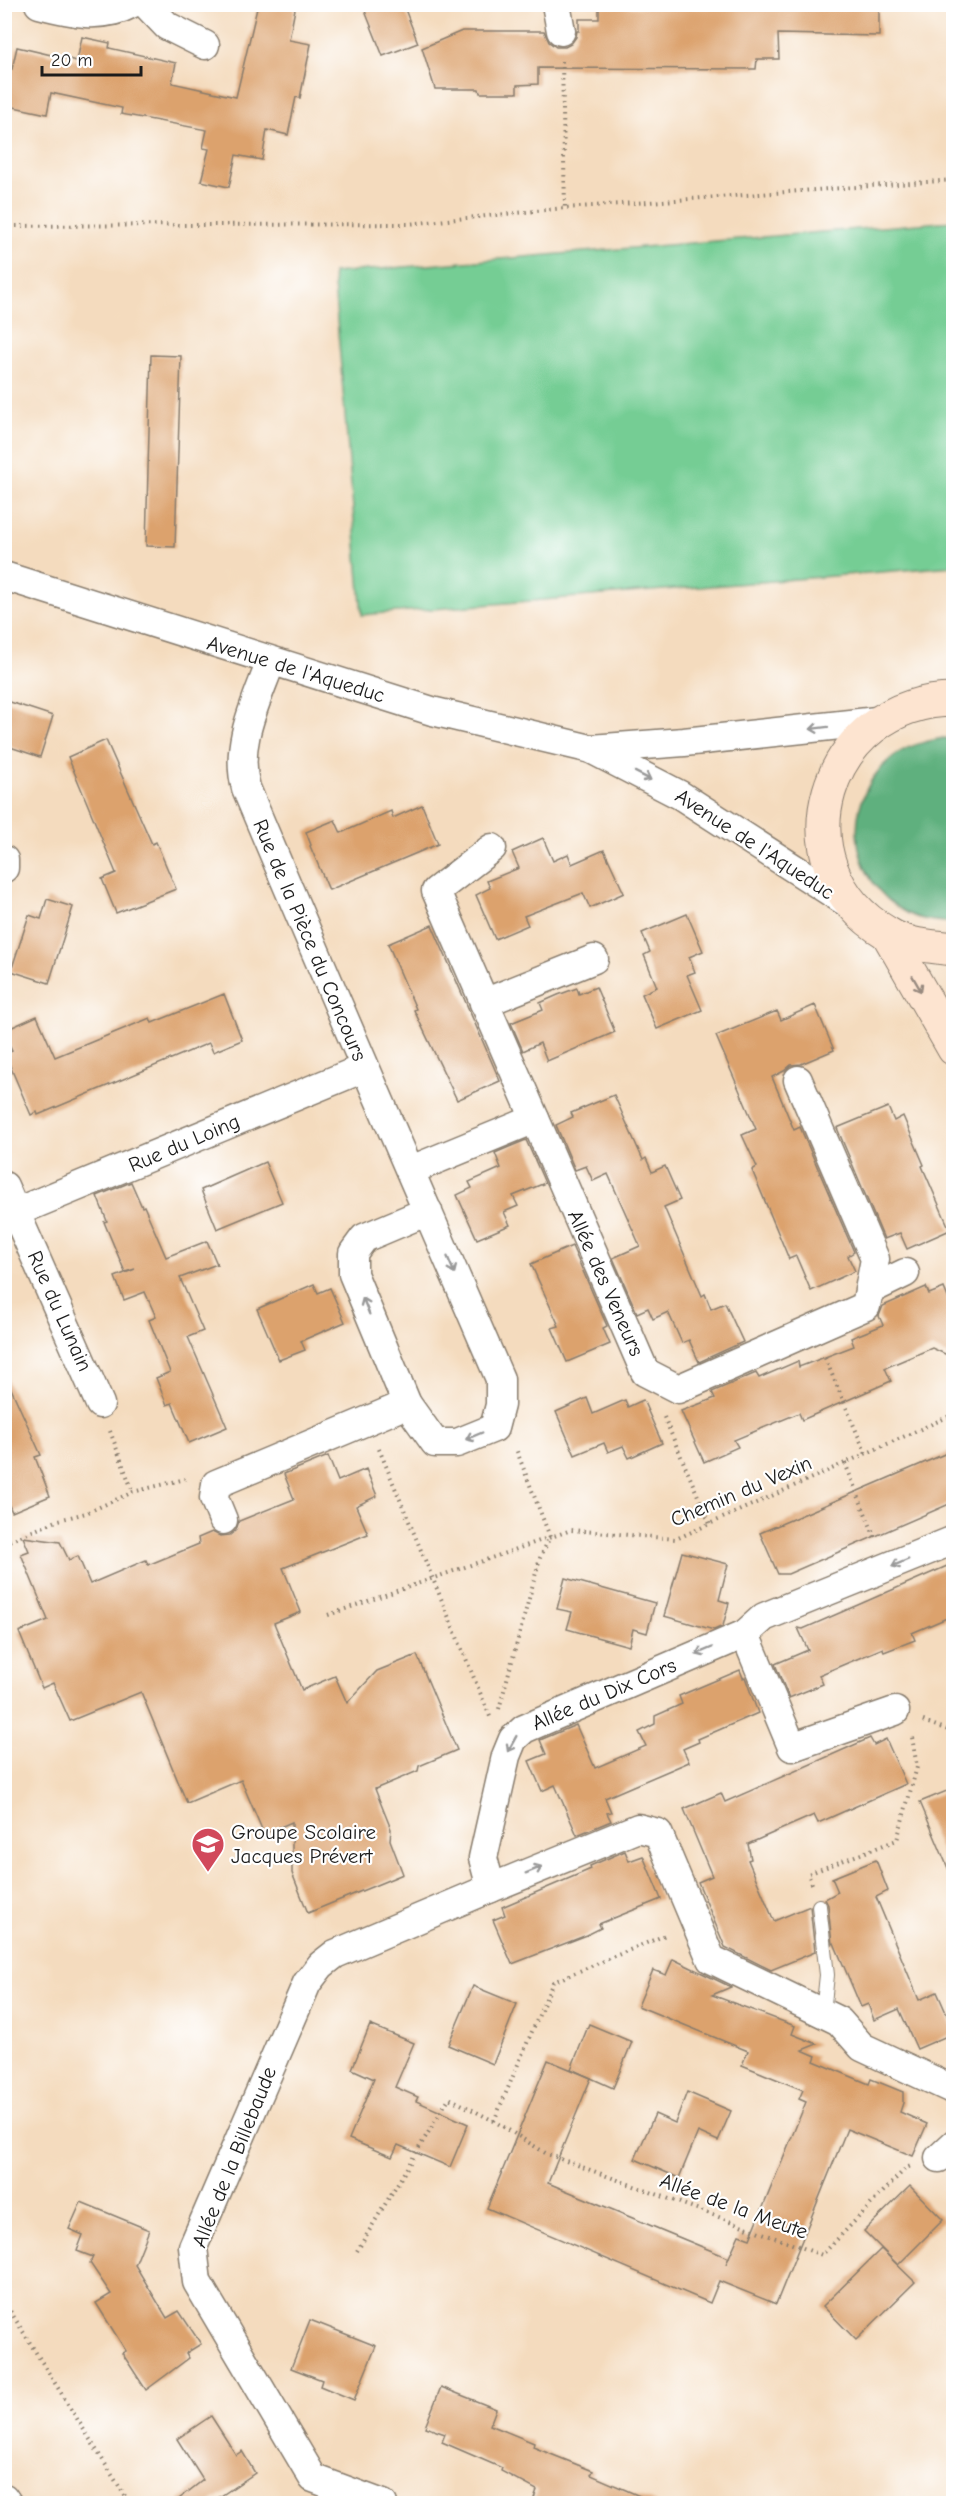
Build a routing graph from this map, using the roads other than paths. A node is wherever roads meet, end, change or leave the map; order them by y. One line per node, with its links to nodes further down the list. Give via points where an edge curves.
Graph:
1 (39, 4): 2 (street, via 96,15)
2 (131, 4)
3 (146, 4): 4 (street, via 167,26)
4 (205, 45)
5 (4, 576): 6 (street, Avenue de l'Aqueduc)
6 (271, 661): 11 (street, Avenue de l'Aqueduc, via 432,711); 21 (street, Rue de la Pièce du Concours, via 245,735 242,775)
7 (954, 689): 9 (street)
8 (954, 700): 9 (street)
9 (919, 703): 10 (street)
10 (877, 721): 11 (street, Avenue de l'Aqueduc, one-way to 11); 15 (street, via 851,746 826,796 823,838 834,877)
11 (591, 749): 15 (street, Avenue de l'Aqueduc, one-way to 15, via 680,795)
12 (492, 848): 19 (street, Allée des Veneurs, via 436,891)
13 (4, 861): 14 (street)
14 (4, 868)
15 (854, 907): 16 (street)
16 (888, 934): 17 (street, via 912,944); 20 (street, one-way to 20)
17 (954, 949)
18 (594, 959): 19 (street)
19 (484, 1004): 23 (street, Allée des Veneurs)
20 (954, 1049)
21 (364, 1068): 24 (street, Rue de la Pièce du Concours); 27 (street, Rue du Loing)
22 (798, 1080): 29 (street, via 875,1259)
23 (535, 1119): 24 (street); 29 (street, Allée des Veneurs, via 645,1372 662,1381 678,1389 813,1331 866,1306)
24 (411, 1170): 26 (street, Rue de la Pièce du Concours)
25 (4, 1186): 27 (street, Rue du Lunain)
26 (428, 1211): 31 (street, one-way to 26, via 353,1274 353,1253 364,1238); 31 (street, Rue de la Pièce du Concours, one-way to 31, via 500,1379 500,1406 494,1428 457,1443 435,1443)
27 (10, 1215): 30 (street, Rue du Lunain)
28 (905, 1274): 29 (street)
29 (870, 1290)
30 (100, 1404)
31 (407, 1404): 32 (street, via 216,1484 214,1498)
32 (223, 1520)
33 (954, 1540): 34 (street, Allée du Dix Cors, one-way to 34, via 764,1617)
34 (745, 1634): 35 (street, via 792,1747); 36 (street, Allée du Dix Cors, one-way to 36, via 524,1729 513,1739 483,1858)
35 (903, 1718)
36 (491, 1888): 38 (street, one-way to 38, via 638,1828 658,1833 711,1959); 42 (street, Allée de la Billebaude, via 336,1954 321,1965 307,1983 193,2247 197,2282 313,2478)
37 (819, 1906): 38 (lane, via 827,1975)
38 (823, 2013): 39 (street, via 839,2021 862,2047)
39 (954, 2090)
40 (4, 2498): 41 (street)
41 (8, 2504)
42 (384, 2504)

